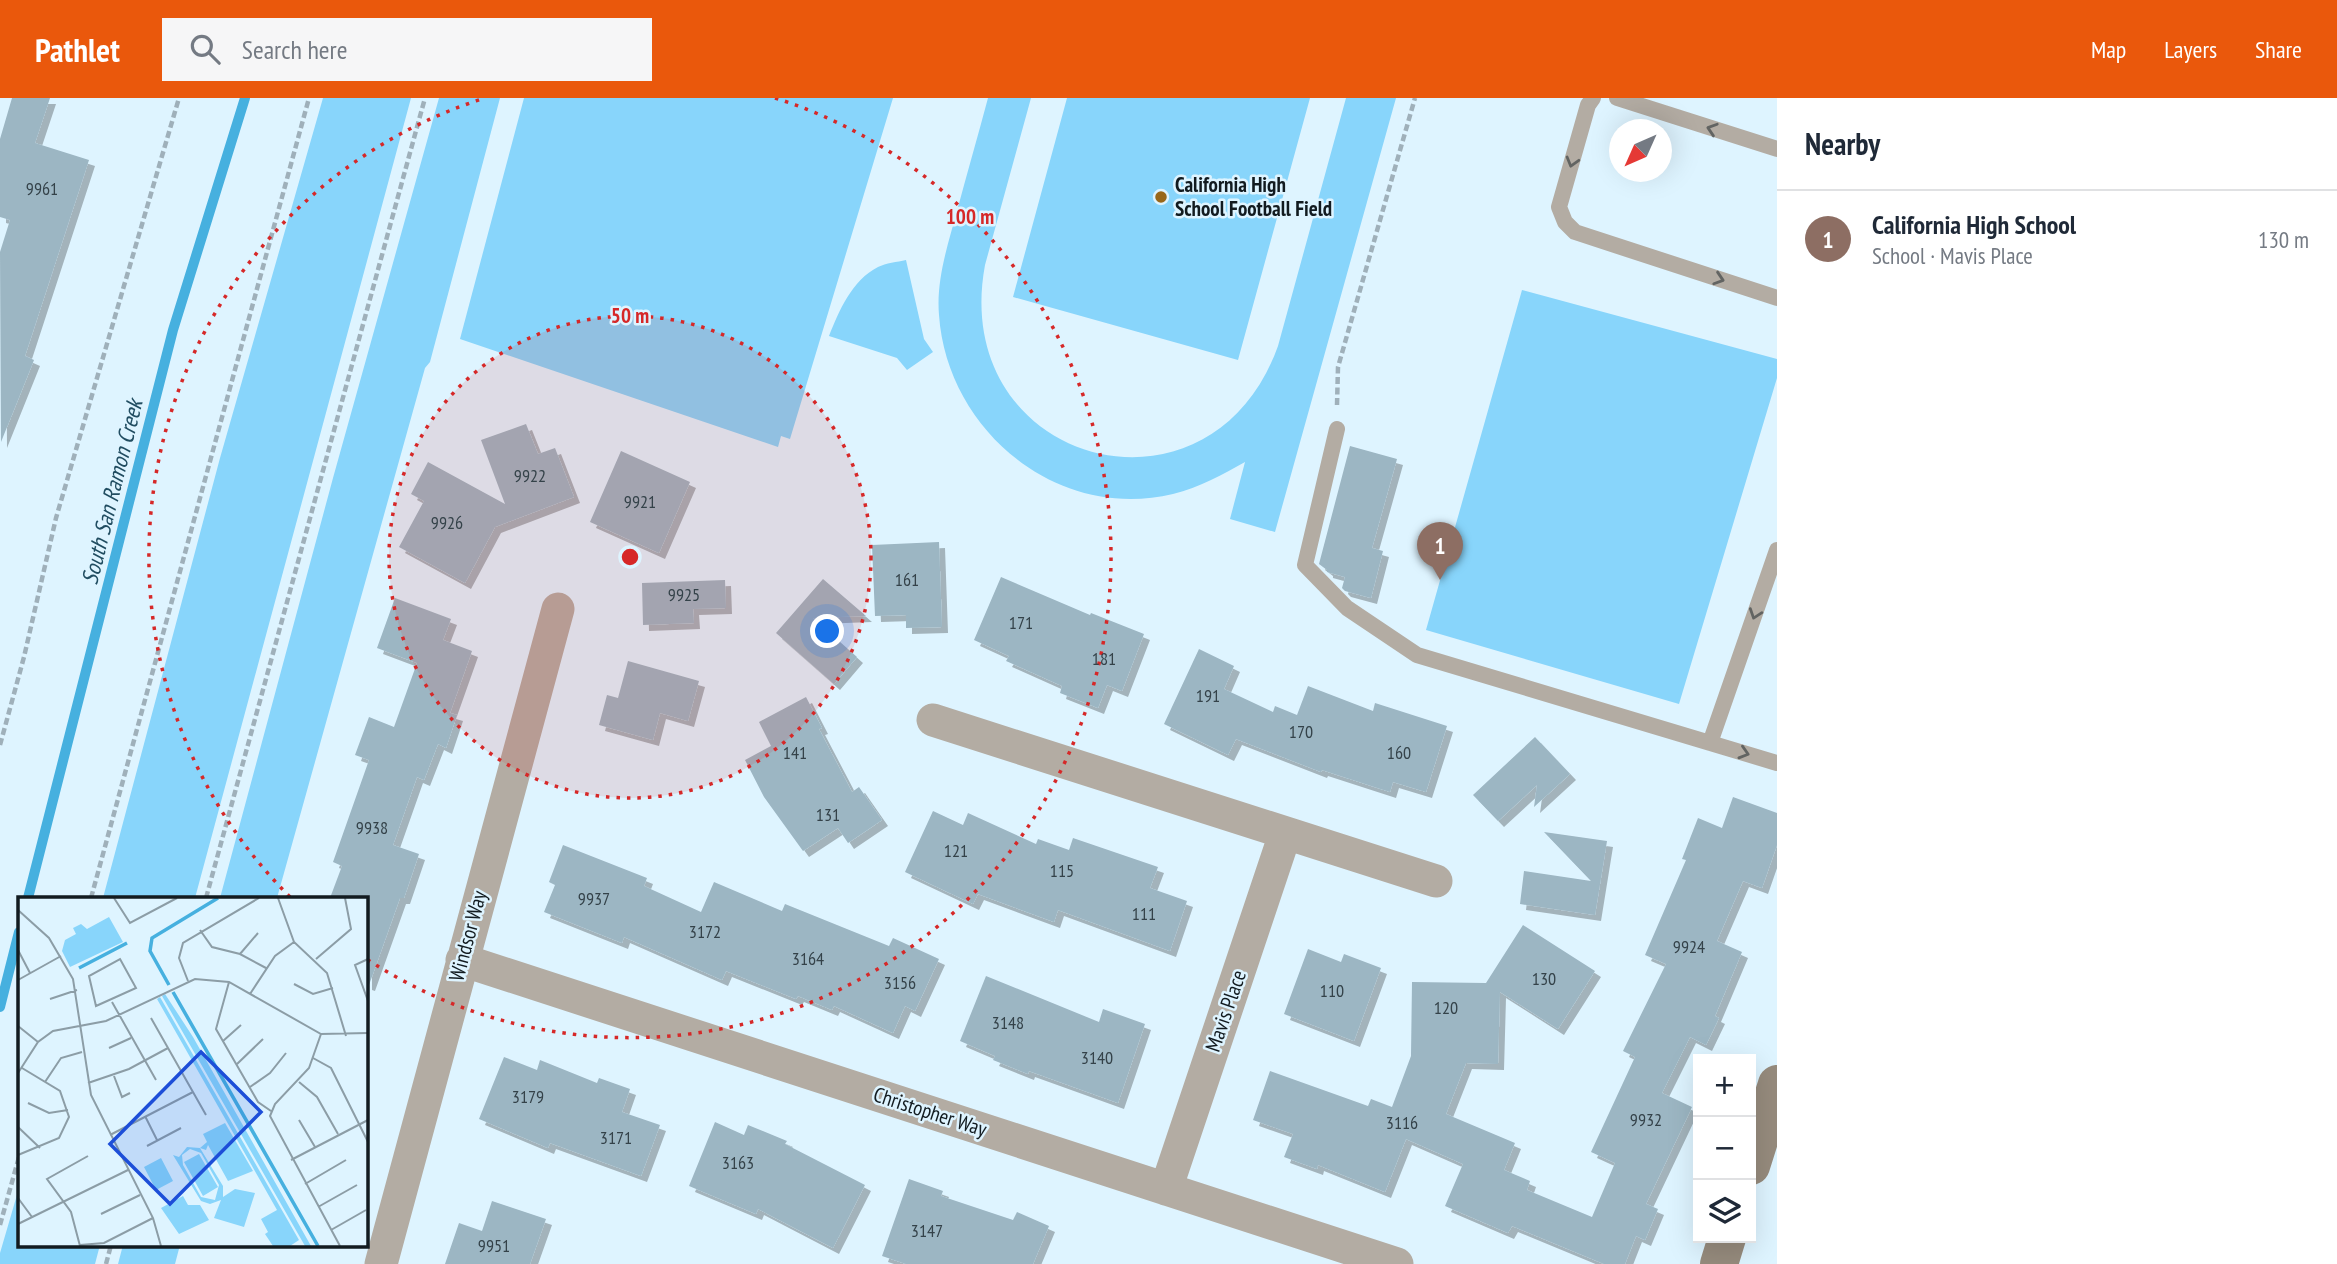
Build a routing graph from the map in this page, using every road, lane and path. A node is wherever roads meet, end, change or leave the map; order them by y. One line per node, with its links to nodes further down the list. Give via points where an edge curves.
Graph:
1 (179, 98): 14 (path, via 56,518)
2 (309, 98): 18 (path)
3 (425, 98): 19 (path)
4 (1415, 98): 9 (path, via 1338,367)
5 (1593, 98): 8 (lane, one-way to 8, via 1559,207 1565,222 1575,232)
6 (1617, 98): 7 (lane, one-way to 6)
7 (1777, 149)
8 (1777, 298)
9 (1337, 429): 13 (lane, via 1305,565 1347,608 1417,655)
10 (1777, 550): 13 (lane, one-way to 13)
11 (558, 609): 20 (street, Windsor Way)
12 (933, 720): 16 (street)
13 (1710, 743): 15 (lane, one-way to 15)
14 (0, 745)
15 (1777, 763)
16 (1285, 834): 17 (street); 24 (street, Mavis Place)
17 (1436, 881)
18 (91, 897)
19 (206, 897)
20 (462, 960): 24 (street, Christopher Way); 29 (street, Windsor Way)
21 (1777, 1084): 22 (street)
22 (1756, 1150)
23 (18, 1161): 25 (path)
24 (1166, 1189): 30 (street, Christopher Way)
25 (0, 1225)
26 (1725, 1243): 31 (street)
27 (111, 1246): 28 (path)
28 (106, 1264)
29 (381, 1264)
30 (1397, 1264)
31 (1719, 1264)

